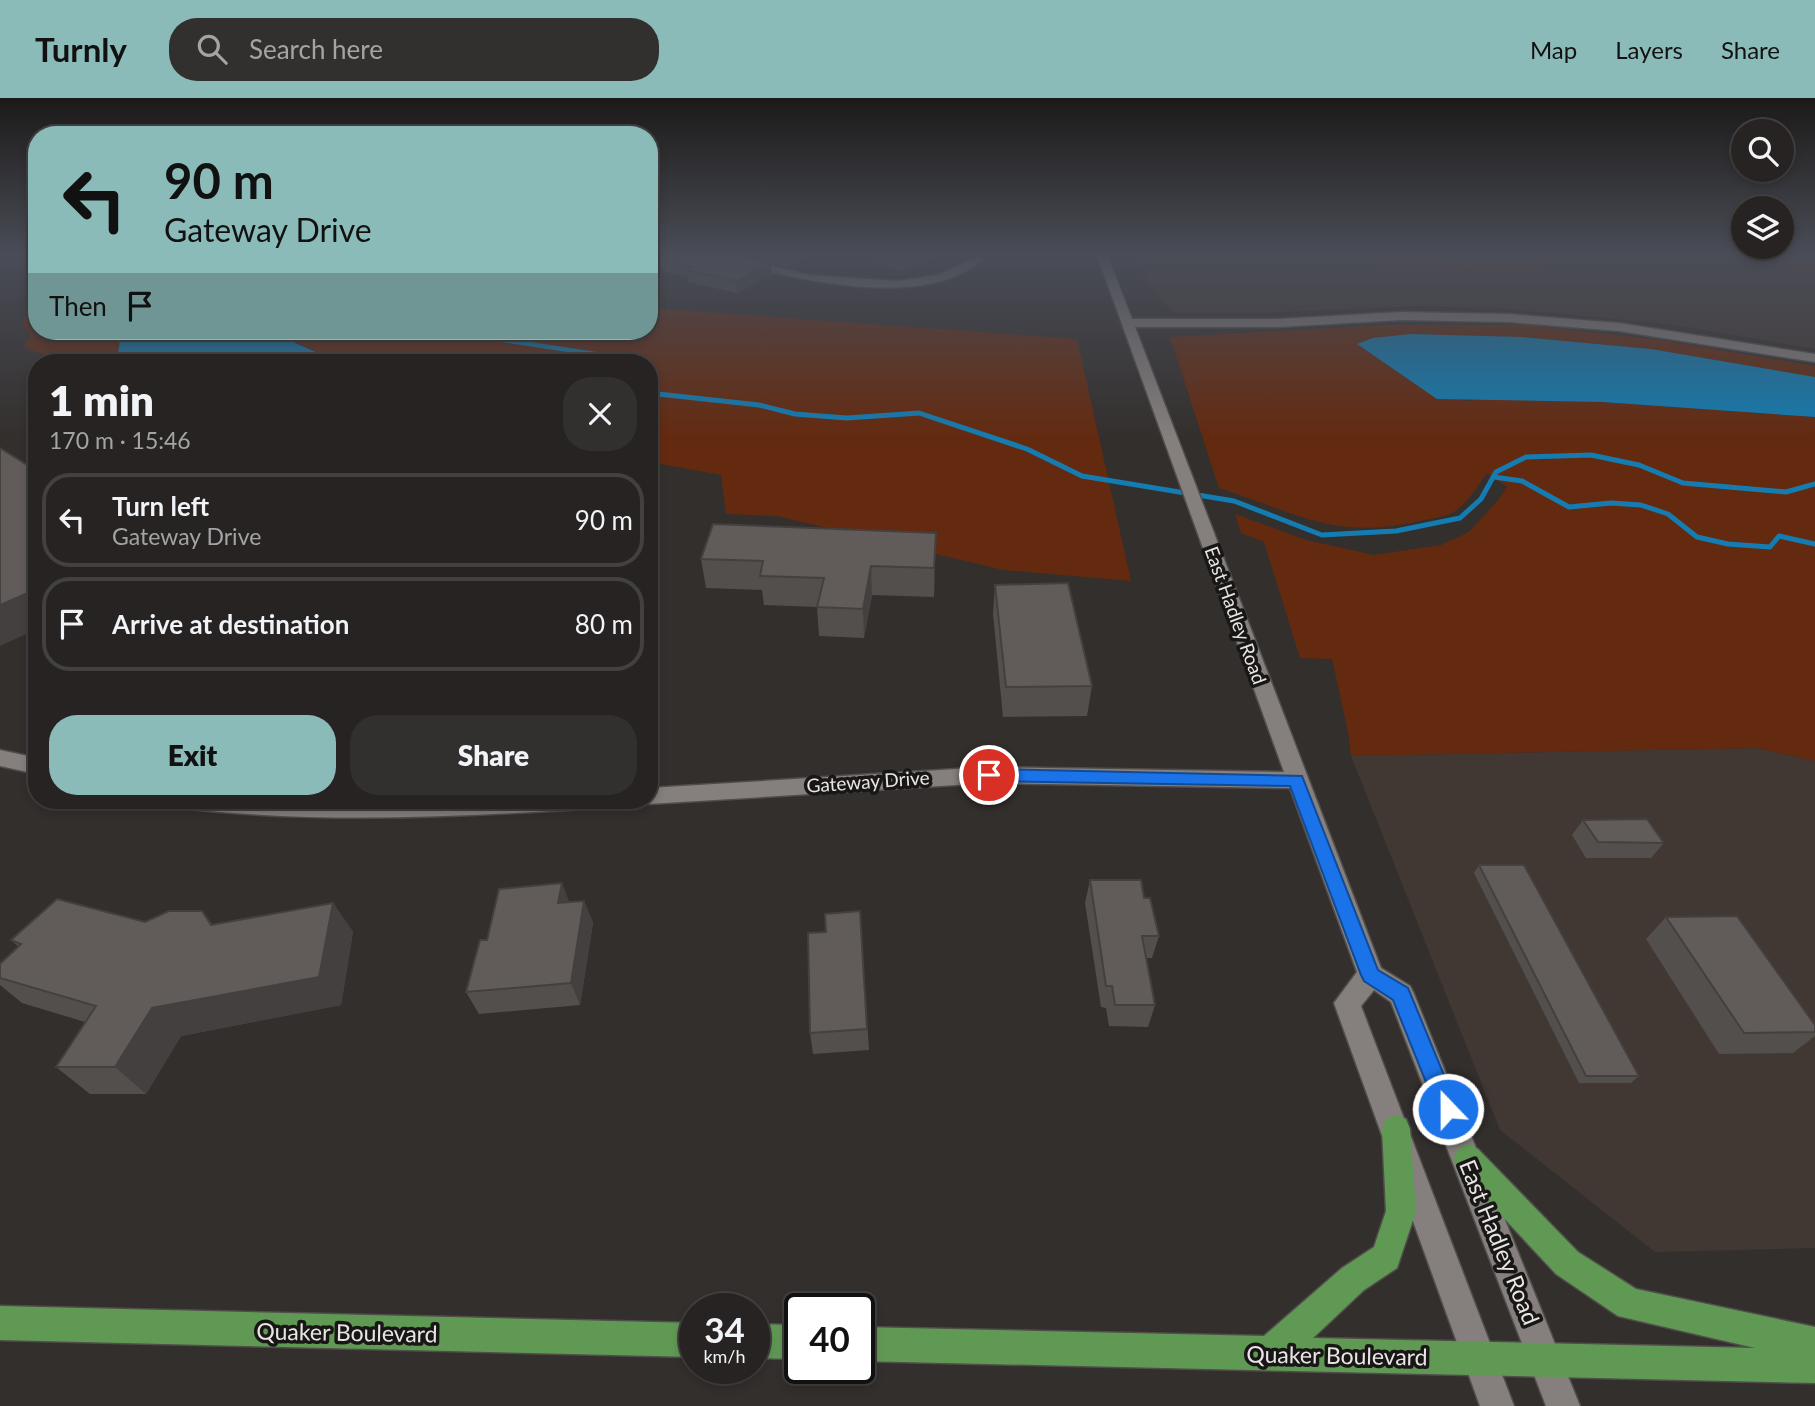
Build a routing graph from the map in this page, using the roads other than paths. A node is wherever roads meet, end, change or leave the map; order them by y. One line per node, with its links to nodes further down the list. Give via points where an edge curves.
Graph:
1 (1125, 316): 4 (street, East Hadley Road)
2 (1433, 316): 4 (street)
3 (1479, 316): 5 (street, via 1632,328)
4 (1128, 323): 8 (street, East Hadley Road)
5 (1815, 358)
6 (0, 758): 7 (street)
7 (28, 764)
8 (1296, 780): 9 (street, Gateway Drive, via 934,777); 12 (street, East Hadley Road)
9 (658, 795)
10 (310, 809): 11 (street)
11 (450, 809)
12 (1371, 975): 13 (street, via 1348,1003); 14 (street, East Hadley Road, via 1401,994)
13 (1396, 1129): 19 (main road, via 1401,1211 1386,1256 1353,1279); 20 (street)
14 (1468, 1159): 18 (main road, via 1567,1263 1630,1304); 21 (street, East Hadley Road)
15 (0, 1323): 16 (main road, Quaker Boulevard)
16 (679, 1340)
17 (875, 1344): 19 (main road, Quaker Boulevard)
18 (1815, 1344)
19 (1271, 1353): 20 (main road, Quaker Boulevard)
20 (1479, 1358): 21 (main road, Quaker Boulevard); 23 (street)
21 (1547, 1360): 22 (main road, Quaker Boulevard); 24 (street, East Hadley Road)
22 (1815, 1366)
23 (1497, 1406)
24 (1563, 1406)

